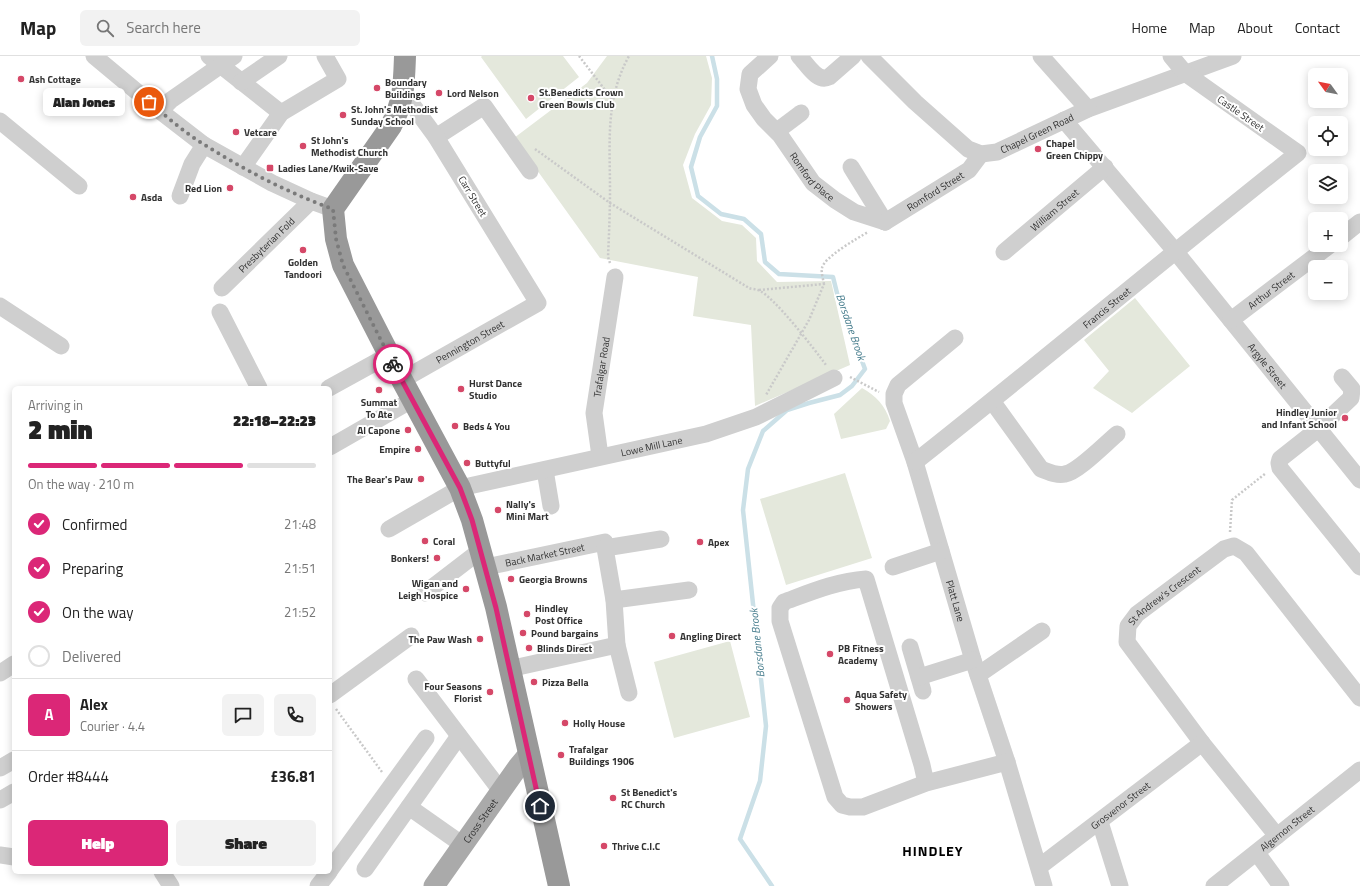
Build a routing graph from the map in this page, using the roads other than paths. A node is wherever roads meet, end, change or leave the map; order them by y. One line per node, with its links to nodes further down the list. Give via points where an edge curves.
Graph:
1 (94, 56): 17 (street)
2 (279, 56): 14 (street)
3 (325, 56): 18 (street, via 338,79)
4 (405, 56): 15 (highway)
5 (770, 56): 22 (street, Romford Place, via 750,74 748,90 754,105)
6 (799, 56): 7 (street, via 824,79)
7 (854, 56)
8 (869, 56): 26 (street, via 968,149)
9 (1041, 56): 16 (street)
10 (1171, 56): 13 (street, Castle Street)
11 (1233, 56): 13 (street, Chapel Green Road)
12 (221, 59): 14 (street); 17 (street)
13 (1185, 73): 16 (street, Chapel Green Road); 25 (street, Castle Street)
14 (242, 82): 18 (street)
15 (403, 92): 23 (street, Carr Street); 34 (highway, via 391,126)
16 (1088, 109): 20 (street, Chapel Green Road)
17 (160, 111): 24 (street)
18 (281, 113): 27 (street)
19 (801, 113): 22 (street)
20 (1064, 120): 26 (street, Chapel Green Road, via 997,152); 29 (street, Argyle Street)
21 (0, 121): 31 (street)
22 (777, 131): 35 (street, Romford Place, via 813,183 854,212)
23 (436, 137): 30 (street, via 484,106); 43 (street, Carr Street)
24 (204, 144): 27 (street); 32 (street, via 192,164)
25 (1298, 153): 38 (street, Francis Street)
26 (981, 154): 35 (street, Romford Street, via 969,170)
27 (243, 167): 33 (street)
28 (851, 167): 35 (street)
29 (1105, 167): 38 (street, Argyle Street); 39 (street, William Street)
30 (530, 171)
31 (80, 186)
32 (180, 196)
33 (311, 201): 34 (street); 42 (street, Presbyterian Fold)
34 (333, 209): 49 (highway, via 336,239 343,265)
35 (885, 222)
36 (1360, 222): 37 (street)
37 (1348, 231)
38 (1175, 251): 46 (street, Argyle Street); 57 (street, Francis Street)
39 (1004, 252)
40 (1321, 252): 46 (street, Arthur Street)
41 (615, 277): 61 (street, Trafalgar Road, via 594,412)
42 (222, 288)
43 (538, 304): 52 (street, Pennington Street)
44 (0, 306): 48 (street)
45 (220, 312): 53 (street)
46 (1231, 320): 58 (street, Argyle Street)
47 (955, 338): 62 (street, Platt Lane, via 898,385 894,394 894,402)
48 (61, 346)
49 (389, 355): 52 (highway); 54 (street)
50 (842, 377): 61 (street, Lowe Mill Lane, via 756,417 706,434)
51 (1342, 377): 55 (street)
52 (402, 380): 56 (highway)
53 (258, 386)
54 (332, 386)
55 (1356, 396): 58 (street)
56 (412, 400): 60 (street); 65 (highway)
57 (992, 401): 59 (street, via 1041,469 1054,474 1066,474 1080,466); 62 (street, Francis Street)
58 (1318, 429): 64 (street, Argyle Street); 73 (street, via 1280,459 1280,468)
59 (1117, 434)
60 (332, 446)
61 (600, 456): 63 (street, Lowe Mill Lane)
62 (915, 462): 70 (street, Platt Lane)
63 (545, 470): 65 (street, Lowe Mill Lane); 66 (street)
64 (1360, 480)
65 (460, 488): 67 (street, Lowe Mill Lane); 71 (highway)
66 (551, 506)
67 (389, 529)
68 (661, 539): 69 (street, Back Market Street)
69 (605, 545): 71 (street, Back Market Street); 76 (street)
70 (941, 551): 72 (street); 82 (street, Platt Lane)
71 (484, 558): 75 (street); 83 (highway)
72 (893, 567)
73 (1360, 567)
74 (689, 590): 76 (street)
75 (425, 593)
76 (614, 600): 79 (street)
77 (1042, 630): 82 (street)
78 (411, 636): 88 (street)
79 (617, 645): 83 (street); 86 (street)
80 (910, 647): 82 (street, via 921,684)
81 (12, 665): 84 (street)
82 (975, 668): 94 (street, Platt Lane)
83 (510, 669): 92 (highway)
84 (0, 673)
85 (416, 679): 89 (street)
86 (629, 693)
87 (1360, 698): 91 (street, St Andrew's Crescent, via 1246,553 1234,546 1229,547 1137,614 1128,626 1127,642)
88 (332, 701)
89 (459, 736): 98 (street); 101 (street)
90 (426, 738): 108 (street)
91 (1202, 743): 102 (street, Grosvenor Street); 103 (street, St Andrew's Crescent)
92 (528, 755): 98 (main road, Cross Street); 116 (highway)
93 (12, 761): 95 (street)
94 (1007, 762): 97 (street); 109 (street, Platt Lane)
95 (0, 768)
96 (1360, 770): 103 (street, Algernon Street)
97 (926, 783): 97 (street, via 866,579 832,584 784,602 780,608 780,620 835,797 842,805 863,807)
98 (501, 791): 104 (main road, Cross Street)
99 (12, 793): 100 (street)
100 (0, 800)
101 (409, 807): 104 (street); 110 (street)
102 (1100, 822): 109 (street, Grosvenor Street); 118 (street)
103 (1277, 836): 105 (street, Algernon Street)
104 (463, 845): 115 (main road, Cross Street)
105 (1256, 853): 119 (street, Algernon Street); 120 (street)
106 (0, 855): 107 (street)
107 (12, 857)
108 (332, 867)
109 (1039, 867): 117 (street, Platt Lane)
110 (365, 869)
111 (163, 874): 113 (street)
112 (327, 874): 114 (street)
113 (171, 886)
114 (318, 886)
115 (434, 886)
116 (559, 886)
117 (1044, 886)
118 (1120, 886)
119 (1214, 886)
120 (1281, 886)

